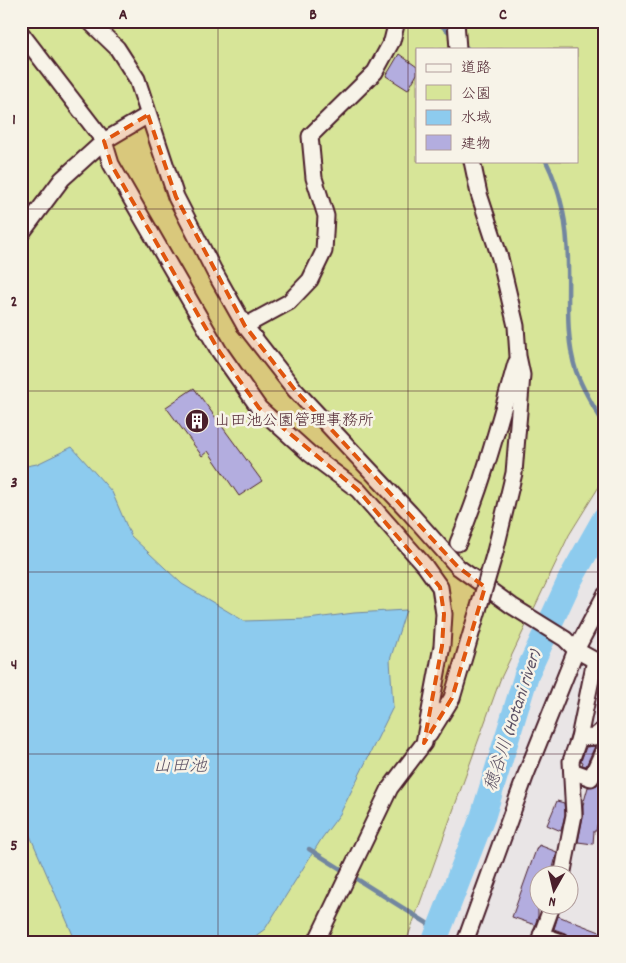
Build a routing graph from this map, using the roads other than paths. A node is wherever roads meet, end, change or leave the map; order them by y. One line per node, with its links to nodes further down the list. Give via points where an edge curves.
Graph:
1 (89, 21): 6 (street, via 117,48 137,79)
2 (397, 21): 10 (street, via 392,41 375,72 310,136 314,178 326,216 324,251 310,280 289,302)
3 (456, 21): 5 (street)
4 (21, 33): 7 (street)
5 (458, 48)
6 (148, 115): 7 (street); 10 (street, via 176,197)
7 (104, 141): 9 (street, via 62,179); 18 (street, via 111,164 219,350 259,408 310,454 358,490 440,587 444,614 442,646)
8 (472, 162): 11 (street, via 506,283 516,326)
9 (21, 234)
10 (245, 326): 14 (street, via 295,390 458,567 565,639)
11 (518, 356): 12 (street, via 472,511); 18 (street, bridge, via 522,375 514,472 495,552 452,698)
12 (458, 543)
13 (605, 595): 14 (street)
14 (576, 650): 15 (street); 25 (street, via 525,777)
15 (600, 663): 17 (street)
16 (605, 728): 17 (street, via 594,737)
17 (579, 738): 20 (street, via 571,761)
18 (424, 742): 24 (street, via 390,788)
19 (605, 747): 20 (street, via 591,778)
20 (572, 771): 21 (street, via 574,815)
21 (564, 866)
22 (548, 916): 23 (street)
23 (540, 938): 26 (street)
24 (316, 942)
25 (465, 942)
26 (562, 942)

